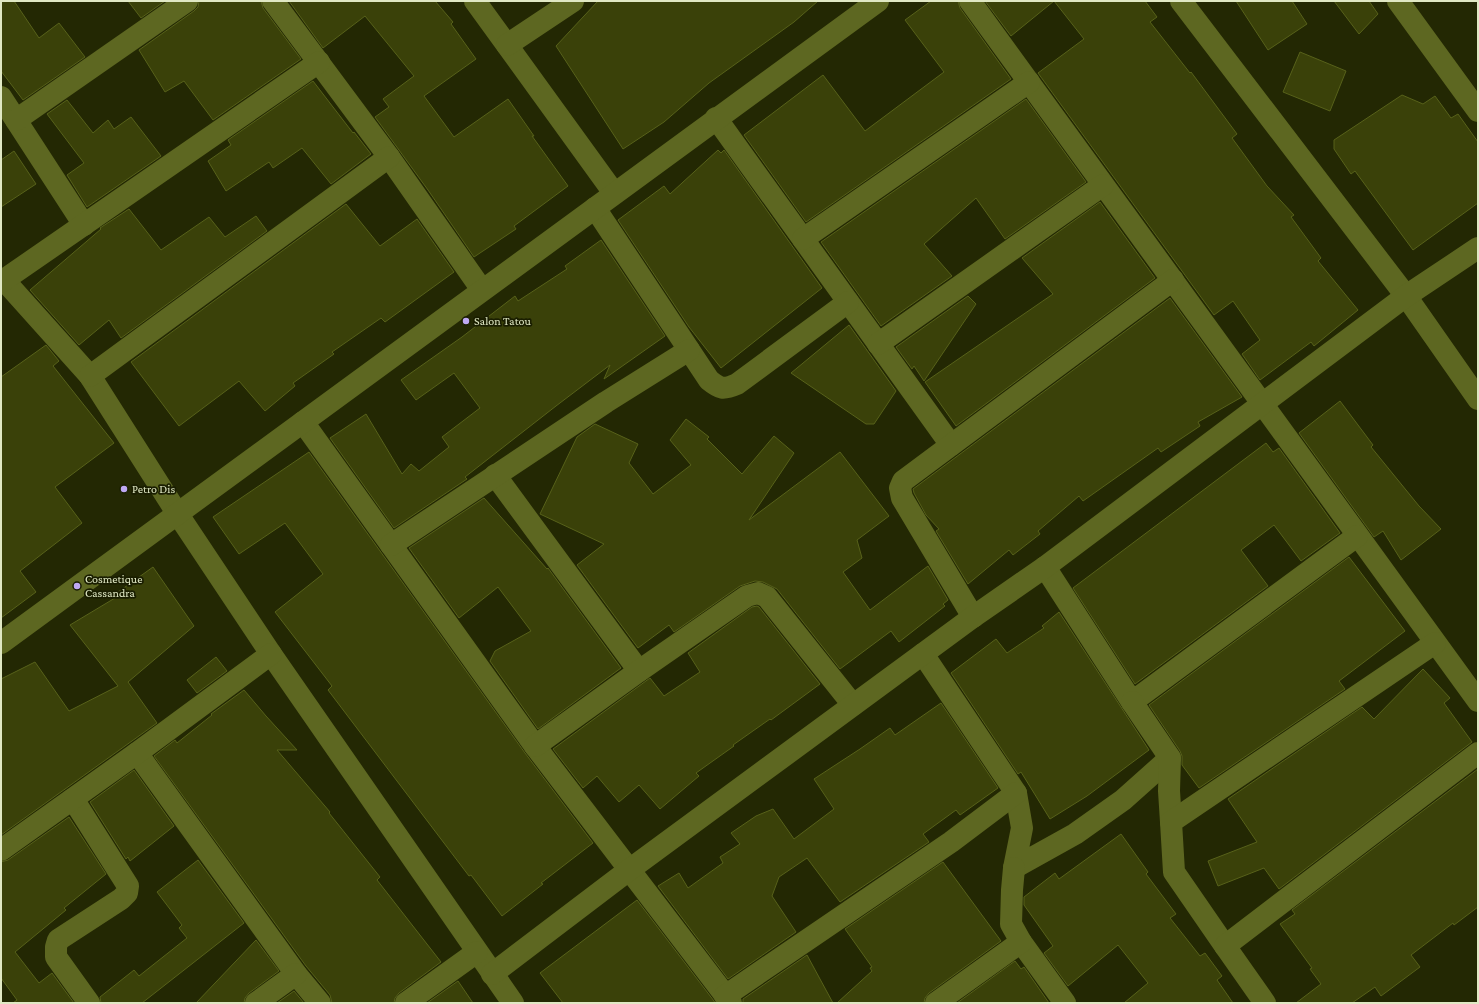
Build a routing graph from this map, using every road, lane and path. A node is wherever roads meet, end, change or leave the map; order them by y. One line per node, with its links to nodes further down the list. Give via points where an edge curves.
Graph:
1 (187, 1): 15 (street)
2 (273, 1): 10 (street)
3 (475, 1): 9 (street)
4 (573, 1): 9 (street)
5 (878, 1): 14 (street)
6 (970, 1): 11 (street)
7 (1181, 1): 26 (street)
8 (1398, 1): 13 (street)
9 (507, 45): 18 (street)
10 (319, 62): 16 (street); 20 (street)
11 (1029, 82): 17 (street); 21 (street)
12 (1, 97): 15 (street)
13 (1478, 112)
14 (716, 118): 18 (street); 21 (street)
15 (16, 120): 20 (street)
16 (389, 157): 25 (street); 30 (street)
17 (1103, 185): 24 (street); 28 (street)
18 (614, 194): 19 (street)
19 (595, 208): 25 (street); 29 (street)
20 (84, 225): 23 (street)
21 (803, 239): 27 (street)
22 (1478, 248): 26 (street)
23 (2, 280): 30 (street)
24 (1173, 280): 32 (street); 34 (street)
25 (482, 290): 33 (street)
26 (1406, 296): 31 (street); 32 (street)
27 (848, 302): 28 (street); 29 (street, via 737,384 726,389 709,380)
28 (878, 344): 34 (street)
29 (689, 350): 35 (street)
30 (90, 376): 36 (street)
31 (1478, 399)
32 (1263, 404): 37 (street); 39 (street)
33 (302, 422): 36 (street); 38 (street)
34 (951, 444): 40 (street, via 903,481 900,488 902,498)
35 (495, 476): 38 (street); 45 (street)
36 (177, 513): 42 (street); 43 (street)
37 (1357, 536): 41 (street); 46 (street)
38 (391, 545): 49 (street)
39 (1045, 568): 40 (street); 46 (street)
40 (973, 618): 44 (street)
41 (1435, 642): 47 (street); 55 (street)
42 (1, 643)
43 (271, 654): 50 (street); 61 (street)
44 (923, 654): 48 (street); 53 (street)
45 (639, 671): 48 (street, via 747,596 758,593 767,597); 49 (street)
46 (1132, 702): 52 (street)
47 (1478, 702)
48 (853, 705): 58 (street)
49 (535, 746): 58 (street)
50 (137, 753): 54 (street); 62 (street)
51 (1478, 753): 60 (street)
52 (1170, 758): 55 (street); 57 (street, via 1124,800 1075,834)
53 (1016, 793): 57 (street, via 1022,828); 64 (street, via 951,842)
54 (72, 799): 56 (street); 65 (street, via 128,886 127,893 121,899 58,940 56,957)
55 (1171, 822): 60 (street, via 1174,872)
56 (1, 850)
57 (1014, 868): 59 (street, via 1011,924)
58 (629, 870): 63 (street); 64 (street)
59 (1021, 942): 70 (street); 71 (street)
60 (1225, 946): 72 (street)
61 (477, 952): 63 (street); 68 (street)
62 (296, 974): 66 (street); 67 (street)
63 (492, 974): 69 (street)
64 (728, 999)
65 (89, 1003)
66 (256, 1003)
67 (320, 1003)
68 (406, 1003)
69 (513, 1003)
70 (936, 1003)
71 (1065, 1003)
72 (1265, 1003)

